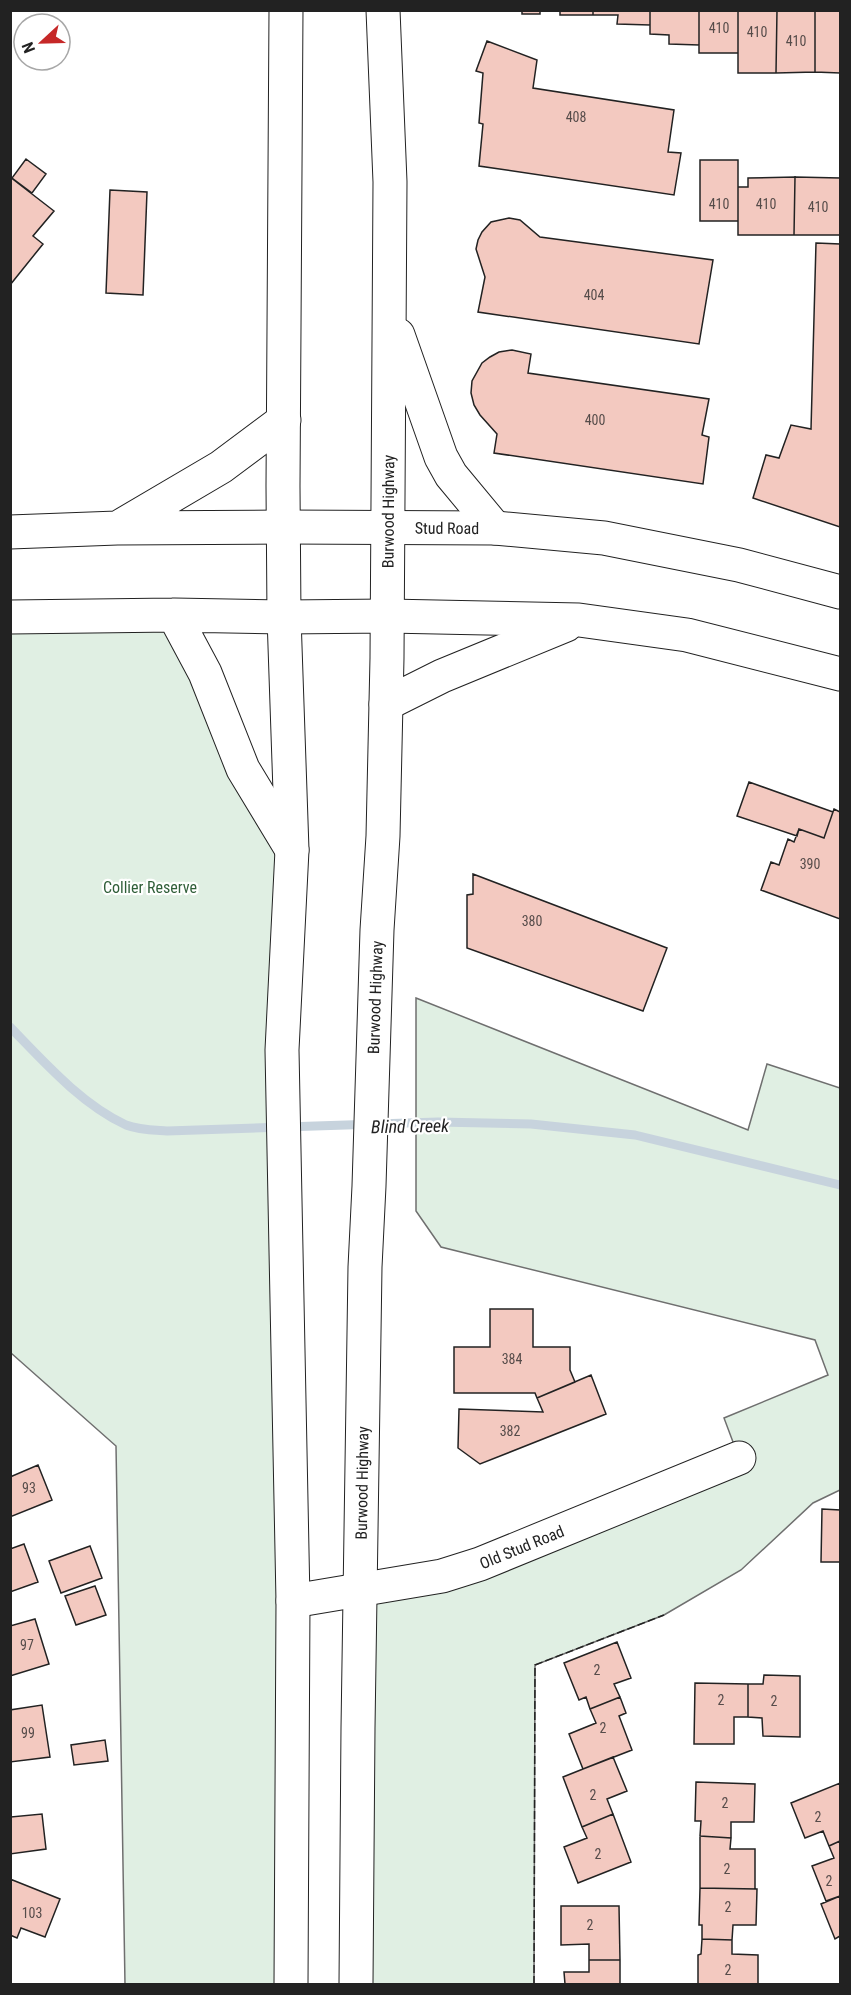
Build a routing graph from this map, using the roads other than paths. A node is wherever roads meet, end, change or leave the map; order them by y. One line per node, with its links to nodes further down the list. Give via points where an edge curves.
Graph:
1 (286, 10): 4 (main road)
2 (383, 10): 3 (main road, Burwood Highway)
3 (390, 310): 5 (main road, Burwood Highway); 8 (main road, via 441,457 451,476)
4 (284, 420): 6 (main road); 7 (main road, via 221,467)
5 (387, 526): 6 (main road, Stud Road); 8 (main road, Stud Road); 12 (main road, Burwood Highway)
6 (283, 527): 7 (main road, Stud Road); 14 (main road)
7 (117, 528): 9 (main road, Stud Road)
8 (495, 528): 10 (main road, Stud Road, via 604,538 739,565)
9 (10, 532)
10 (840, 592)
11 (174, 615): 13 (main road); 14 (main road); 18 (main road, via 205,673 243,769)
12 (388, 616): 14 (main road); 15 (main road); 17 (main road, Burwood Highway)
13 (10, 617)
14 (284, 617): 18 (main road)
15 (579, 620): 16 (main road, via 687,635); 17 (main road, via 441,676)
16 (840, 674)
17 (386, 704): 20 (main road, Burwood Highway, via 365,1267)
18 (292, 850): 21 (main road, via 283,1022)
19 (739, 1458): 20 (main road, Old Stud Road, via 480,1564 442,1576)
20 (360, 1590): 21 (main road, Old Stud Road); 23 (main road, Burwood Highway)
21 (293, 1601): 22 (main road)
22 (291, 1984)
23 (356, 1984)

